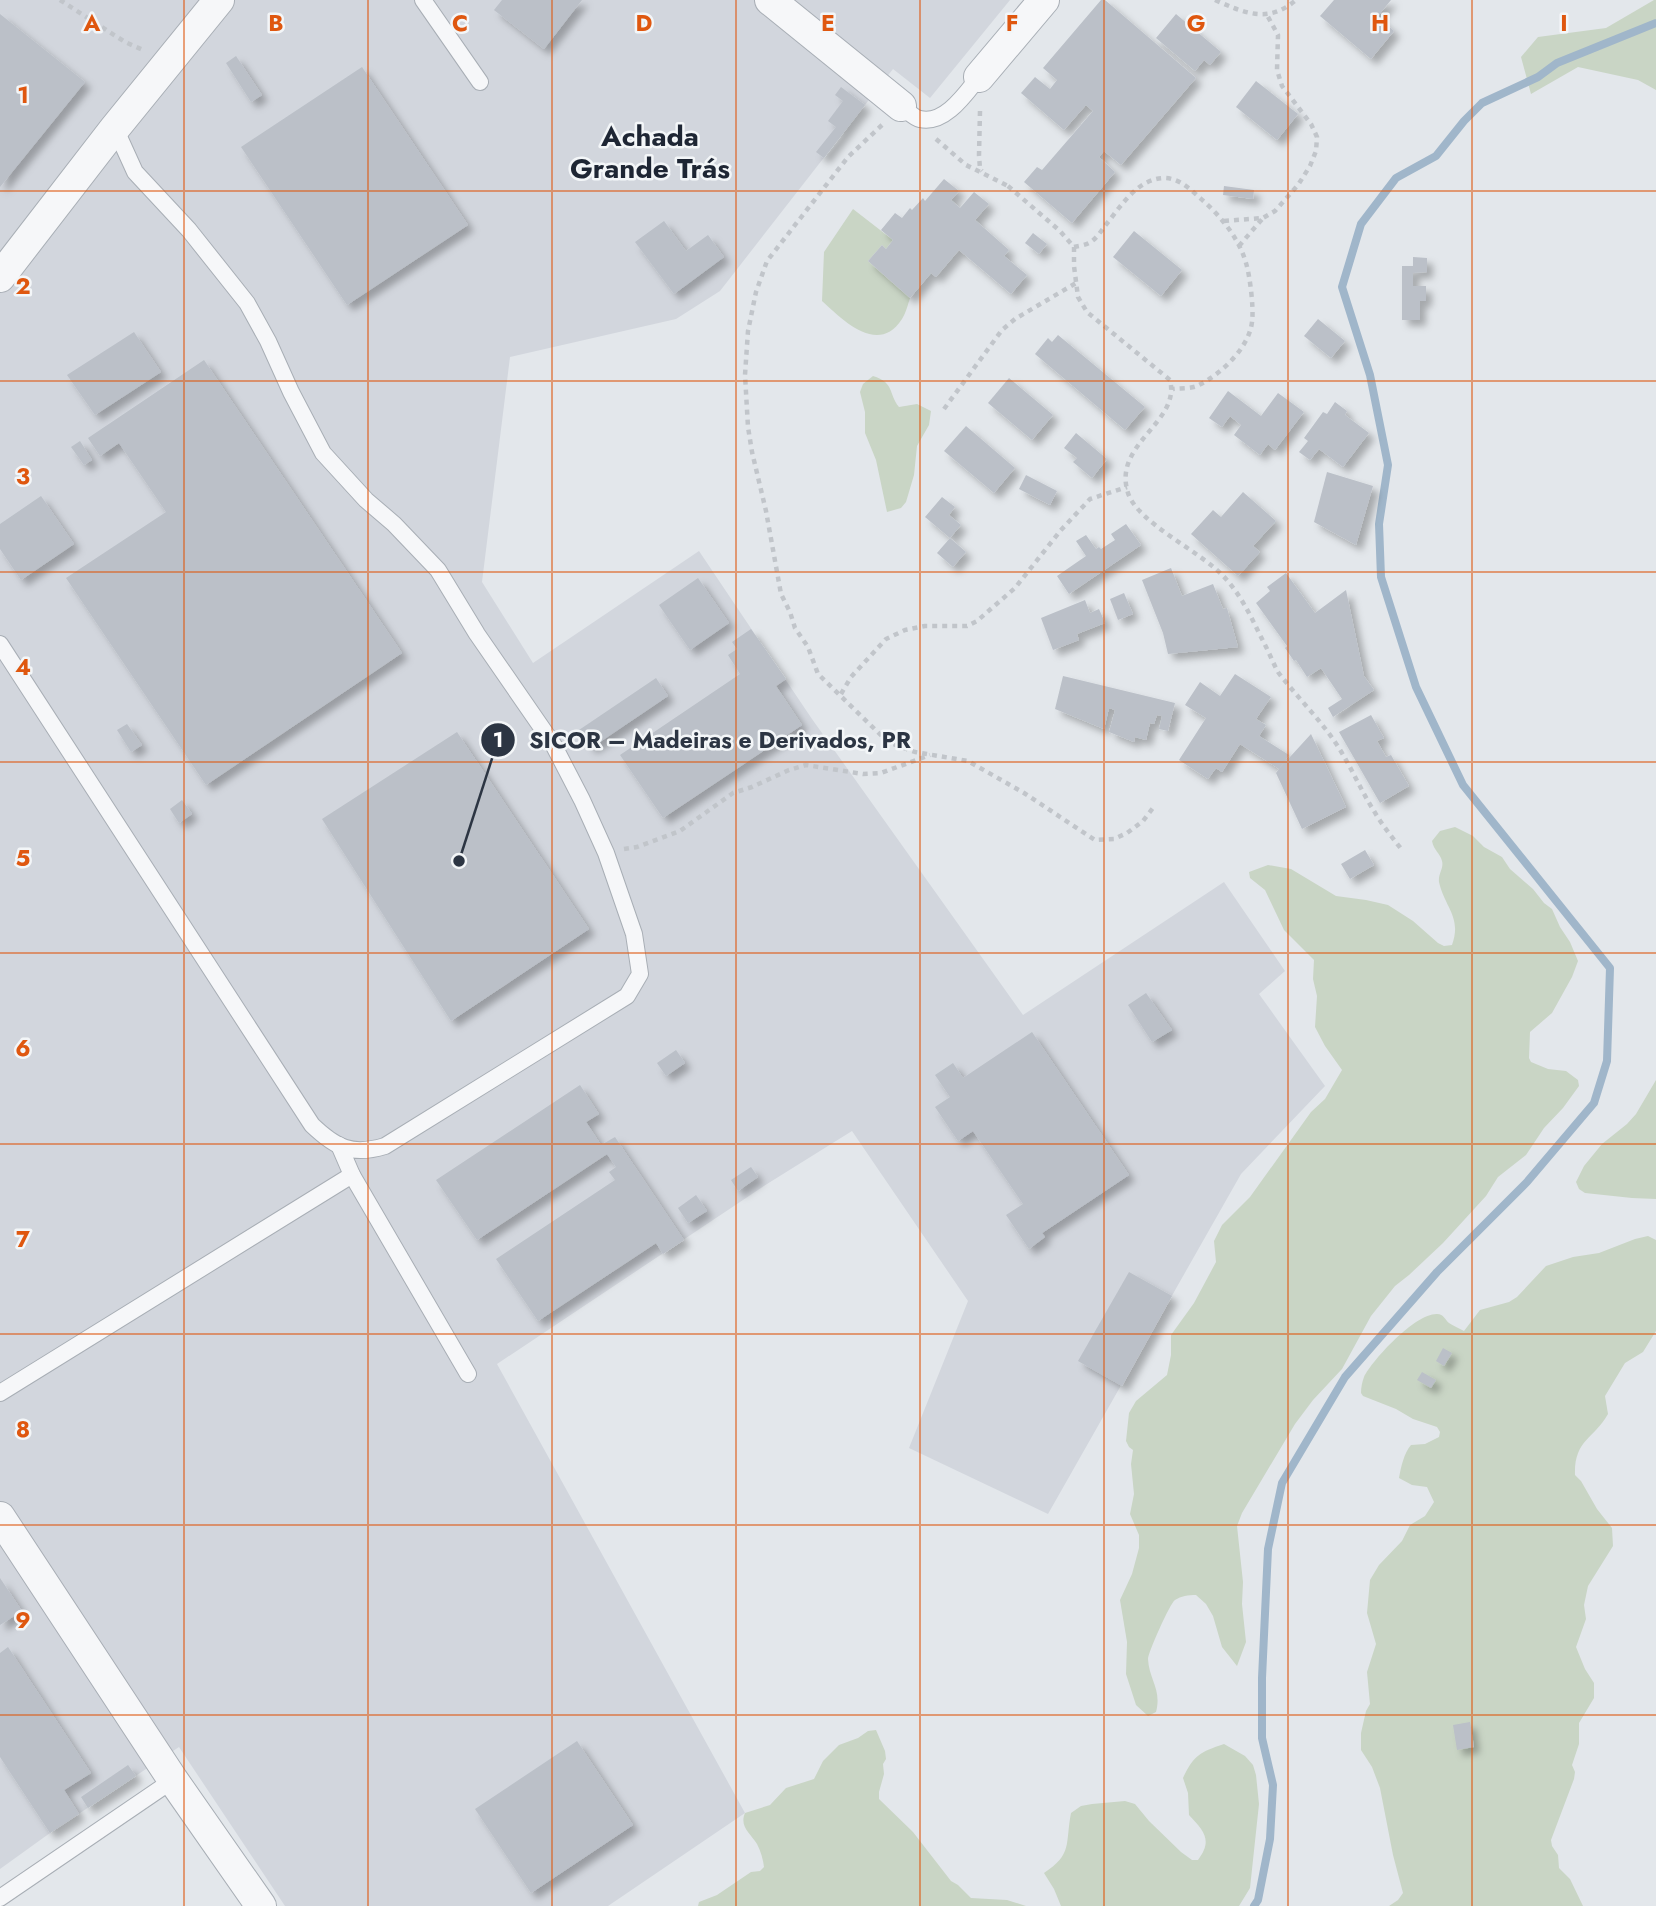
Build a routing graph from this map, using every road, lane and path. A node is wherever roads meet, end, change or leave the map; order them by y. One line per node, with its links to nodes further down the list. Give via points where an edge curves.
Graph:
1 (60, 0): 9 (path, via 125,42)
2 (219, 0): 9 (street)
3 (423, 0): 11 (lane)
4 (770, 0): 12 (street)
5 (1044, 0): 10 (street)
6 (1215, 0): 8 (path)
7 (1296, 0): 8 (path)
8 (1267, 16): 15 (path, via 1278,35 1277,70 1282,86 1317,137 1316,151 1298,186)
9 (169, 62): 13 (street)
10 (979, 77): 12 (lane, via 947,112 933,119 918,119); 14 (path, via 981,169)
11 (480, 82)
12 (901, 106): 14 (path, via 966,165); 25 (path, via 849,157 767,261 748,331 745,375 751,452 781,594 818,674)
13 (115, 128): 19 (street); 29 (lane, via 135,172 247,303 323,453 438,570 553,744)
14 (1008, 186): 18 (path)
15 (1263, 218): 16 (path); 17 (path)
16 (1223, 221): 17 (path); 18 (path, via 1184,184 1166,178 1150,180 1127,199 1090,243)
17 (1239, 246): 21 (path, via 1246,263 1251,307 1247,338 1236,356 1197,387)
18 (1074, 247): 20 (path)
19 (0, 276)
20 (1076, 283): 21 (path, via 1087,312 1162,372); 22 (path, via 1009,324)
21 (1172, 389): 23 (path, via 1166,409 1126,467)
22 (944, 410)
23 (1127, 487): 25 (path, via 1090,499 1015,588 976,621 967,626 925,626 886,639); 28 (path, via 1139,511 1224,577 1239,595 1277,670 1334,741)
24 (0, 644): 30 (lane, via 312,1125)
25 (841, 694): 26 (path, via 888,742)
26 (932, 754): 27 (path, via 968,761 1095,840 1126,834); 29 (path, via 881,773 797,767 733,793 680,831)
27 (1153, 808)
28 (1402, 850)
29 (606, 853): 30 (lane, via 634,934 640,974 627,996 385,1146 356,1152)
30 (339, 1145): 31 (lane)
31 (352, 1175): 32 (lane); 33 (lane)
32 (468, 1374)
33 (0, 1393)
34 (0, 1517): 35 (street)
35 (173, 1780): 36 (lane); 37 (street)
36 (0, 1898)
37 (261, 1906)

